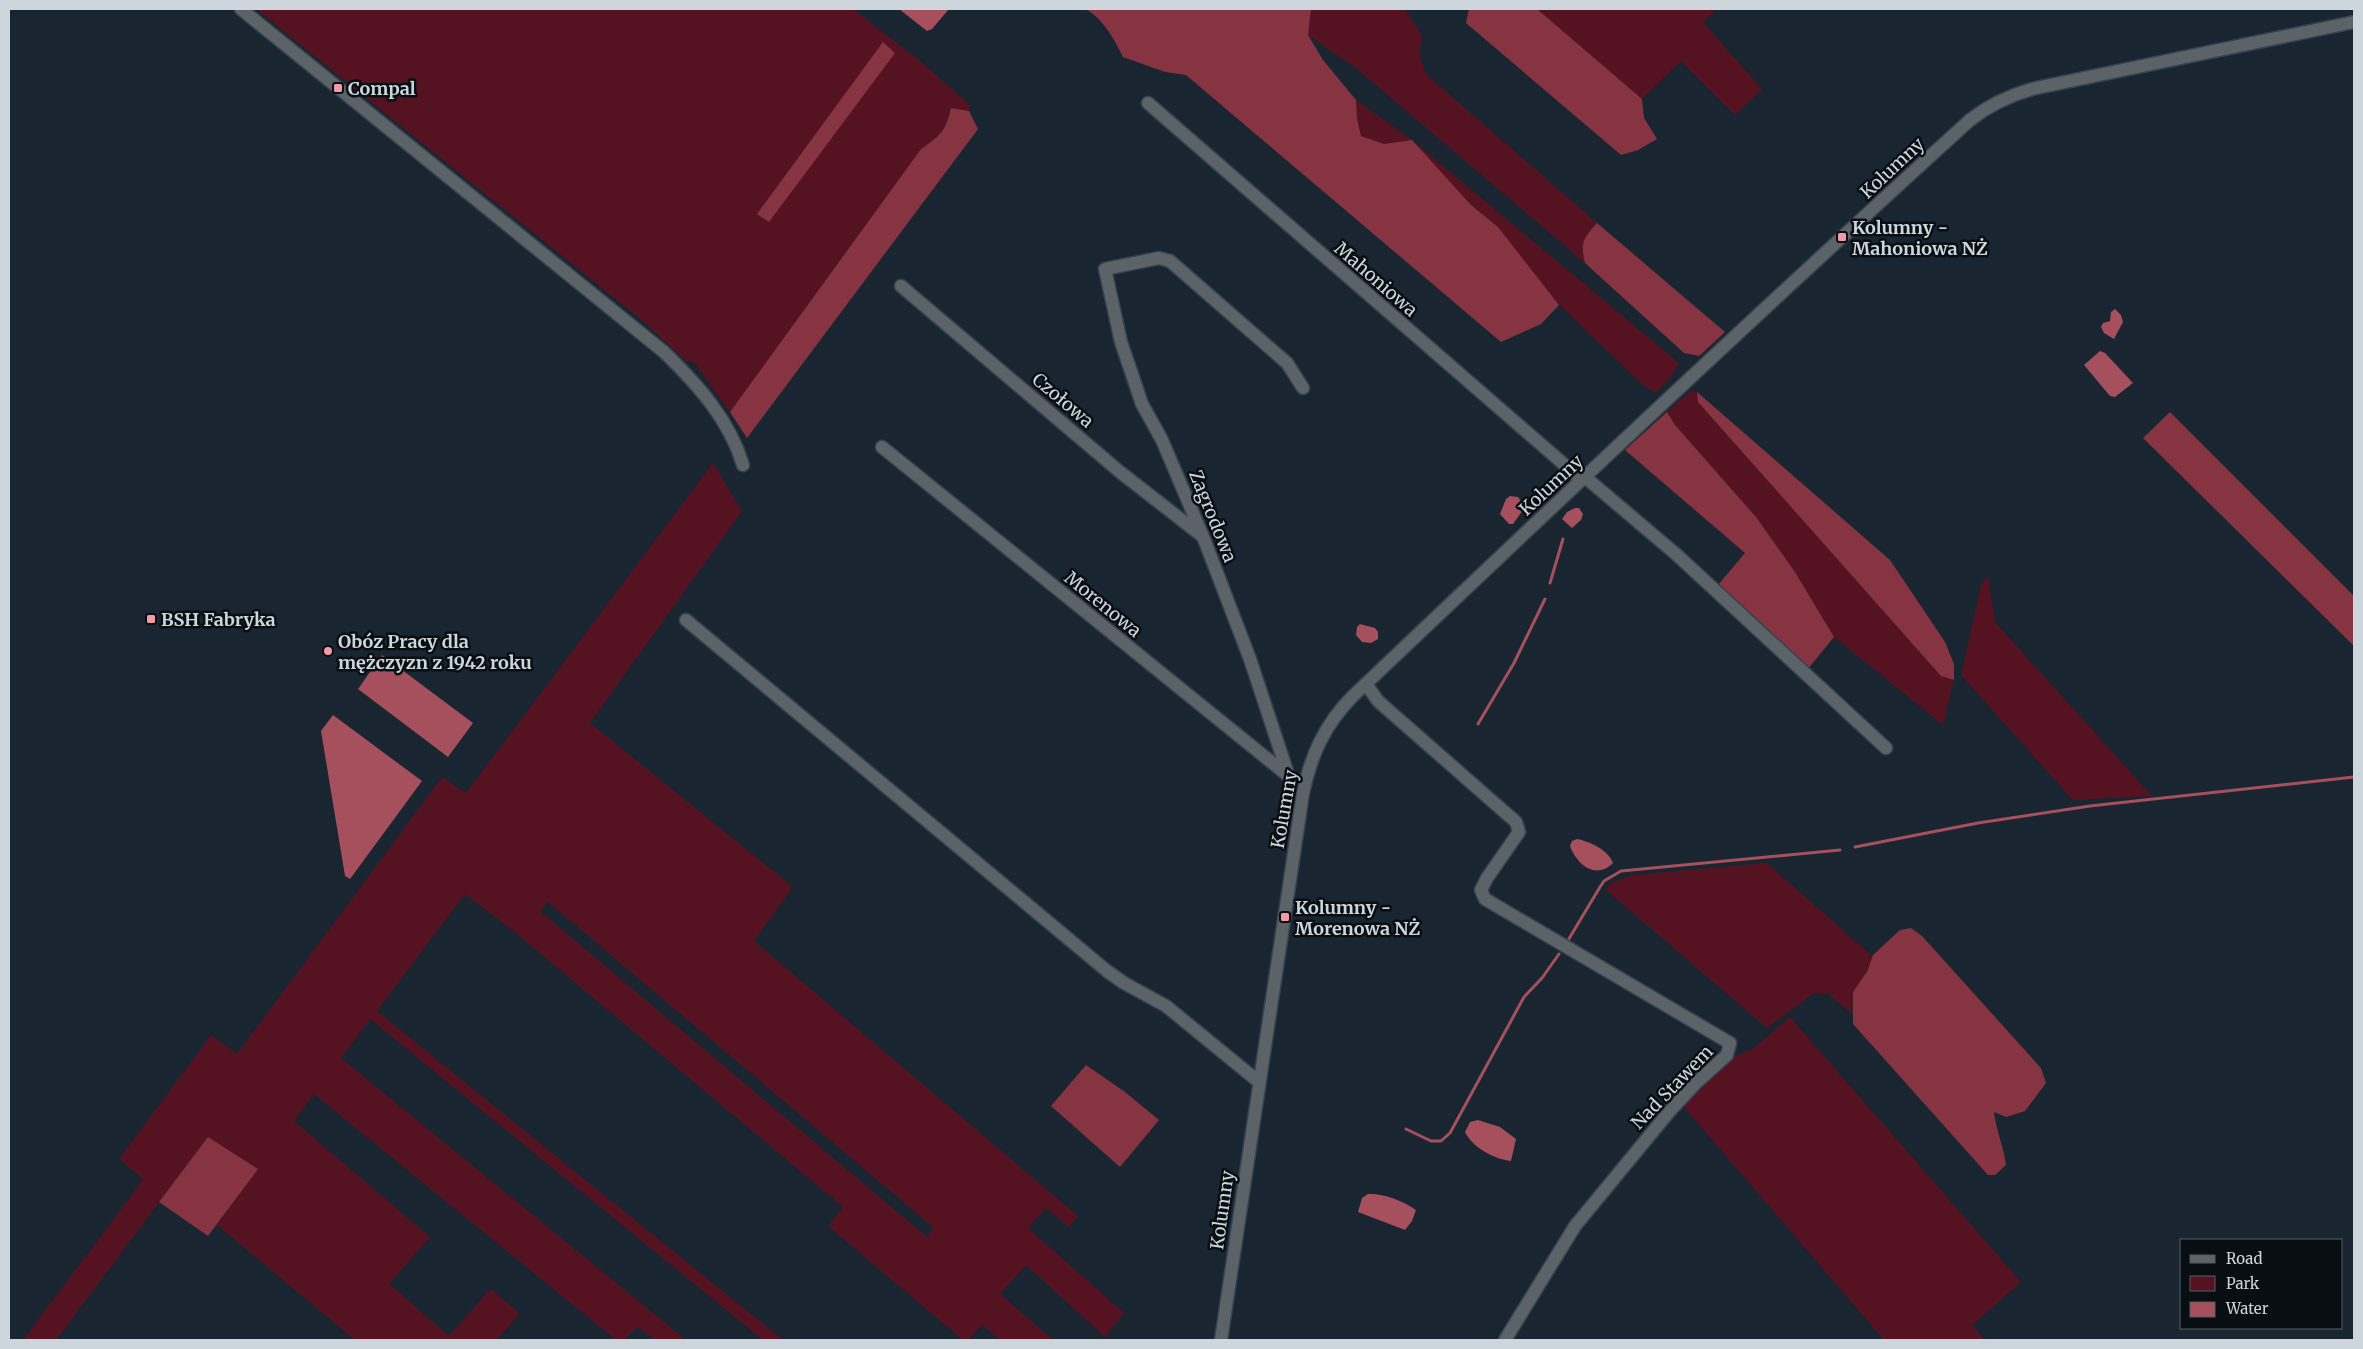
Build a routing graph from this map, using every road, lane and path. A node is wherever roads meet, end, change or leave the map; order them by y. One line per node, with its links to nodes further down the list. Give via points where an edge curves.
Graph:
1 (241, 9): 7 (street, via 664,352 722,419)
2 (2354, 22): 8 (street, Kolumny, via 2032,89 1988,106)
3 (1148, 103): 8 (street, Mahoniowa)
4 (902, 286): 9 (street, Czołowa, via 1120,472)
5 (1303, 388): 9 (street, Zagrodowa, via 1287,363 1170,261 1159,258 1105,269 1121,342 1142,404 1162,440)
6 (882, 447): 13 (street, Morenowa)
7 (743, 465)
8 (1584, 478): 11 (street, Kolumny); 12 (street, Mahoniowa, via 1677,555)
9 (1204, 539): 13 (street, Zagrodowa)
10 (686, 620): 15 (street, via 1108,971 1166,1006)
11 (1366, 684): 14 (street, Kolumny, via 1343,706 1326,729); 17 (street, Nad Stawem, via 1378,700 1516,822 1518,832 1487,878 1481,890 1482,896 1676,1013 1712,1031 1730,1046 1727,1055 1675,1106 1575,1226)
12 (1886, 748)
13 (1290, 777): 14 (street, Morenowa)
14 (1305, 783): 15 (street, Kolumny)
15 (1259, 1082): 16 (street, Kolumny)
16 (1220, 1340)
17 (1505, 1340)

